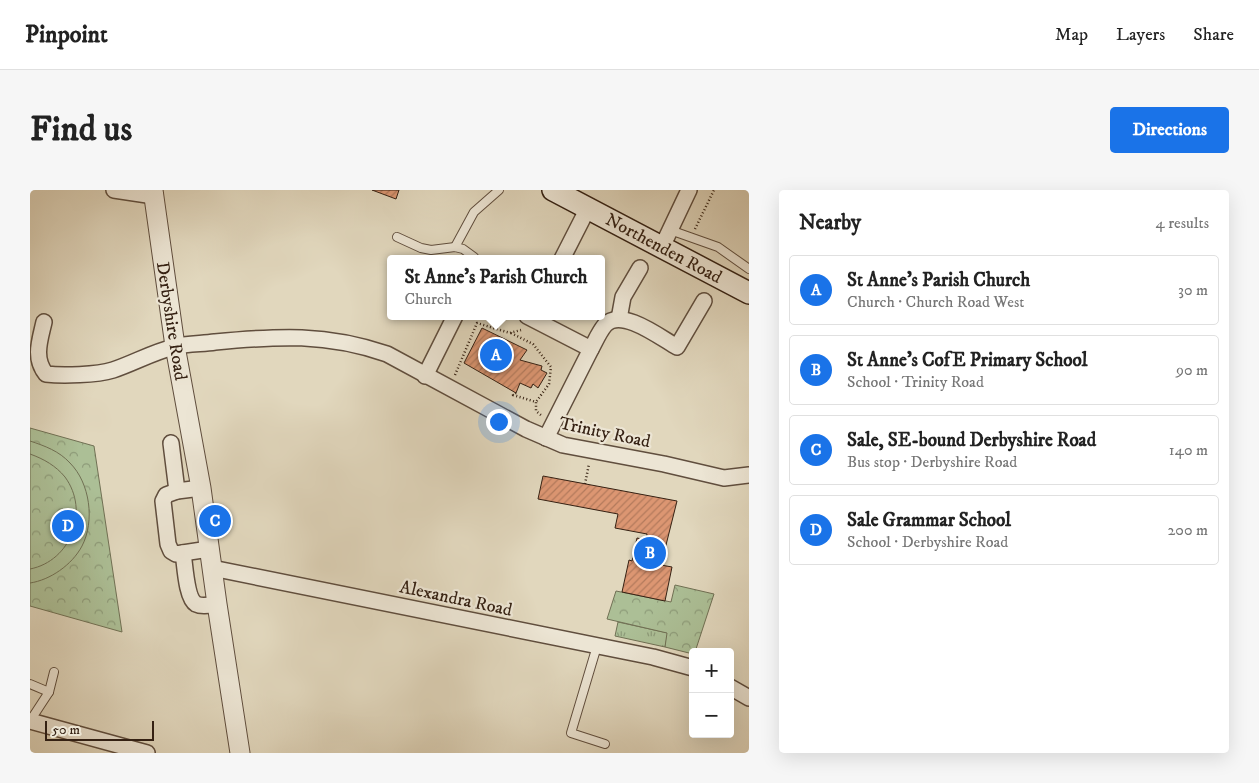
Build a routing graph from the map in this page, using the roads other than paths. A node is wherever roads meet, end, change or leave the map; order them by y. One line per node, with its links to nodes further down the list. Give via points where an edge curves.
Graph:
1 (114, 190): 5 (street)
2 (499, 190): 9 (lane, via 474,212)
3 (553, 190): 6 (main road, Northenden Road)
4 (689, 190): 8 (street)
5 (153, 193): 20 (street, Derbyshire Road)
6 (588, 208): 8 (main road, Northenden Road); 11 (street)
7 (397, 237): 9 (lane, via 431,250)
8 (666, 238): 13 (lane, via 691,237 718,247); 14 (main road, Northenden Road)
9 (455, 247): 10 (lane)
10 (471, 255)
11 (564, 255)
12 (640, 268): 16 (street, via 623,297)
13 (749, 269)
14 (749, 293)
15 (704, 302): 16 (street, via 677,347 632,322)
16 (619, 319): 21 (street, via 604,326)
17 (454, 320): 22 (street)
18 (536, 320): 21 (street)
19 (44, 322): 20 (street, Trinity Road, via 38,355 46,374 111,371)
20 (175, 346): 22 (street, Trinity Road, via 288,336 317,338 388,354); 24 (street, Derbyshire Road)
21 (591, 349): 23 (street)
22 (425, 376): 23 (street, Trinity Road)
23 (546, 438): 25 (street, Trinity Road, via 563,445 724,478)
24 (193, 453): 26 (street, Derbyshire Road); 27 (street, via 172,450)
25 (749, 475)
26 (201, 488): 27 (street); 29 (street, Derbyshire Road)
27 (177, 491): 28 (street, via 166,495 163,501 168,544 176,554)
28 (183, 553): 29 (street); 30 (street, via 192,600 203,605)
29 (210, 558): 30 (street, Derbyshire Road); 31 (street, Alexandra Road)
30 (217, 604): 41 (street, Derbyshire Road)
31 (597, 646): 32 (street, Alexandra Road); 39 (lane, via 571,733)
32 (689, 667)
33 (54, 672): 36 (lane)
34 (30, 684): 36 (lane)
35 (734, 689): 37 (street)
36 (49, 692): 38 (lane)
37 (749, 698)
38 (30, 721): 40 (street)
39 (605, 744)
40 (147, 753)
41 (240, 753)

